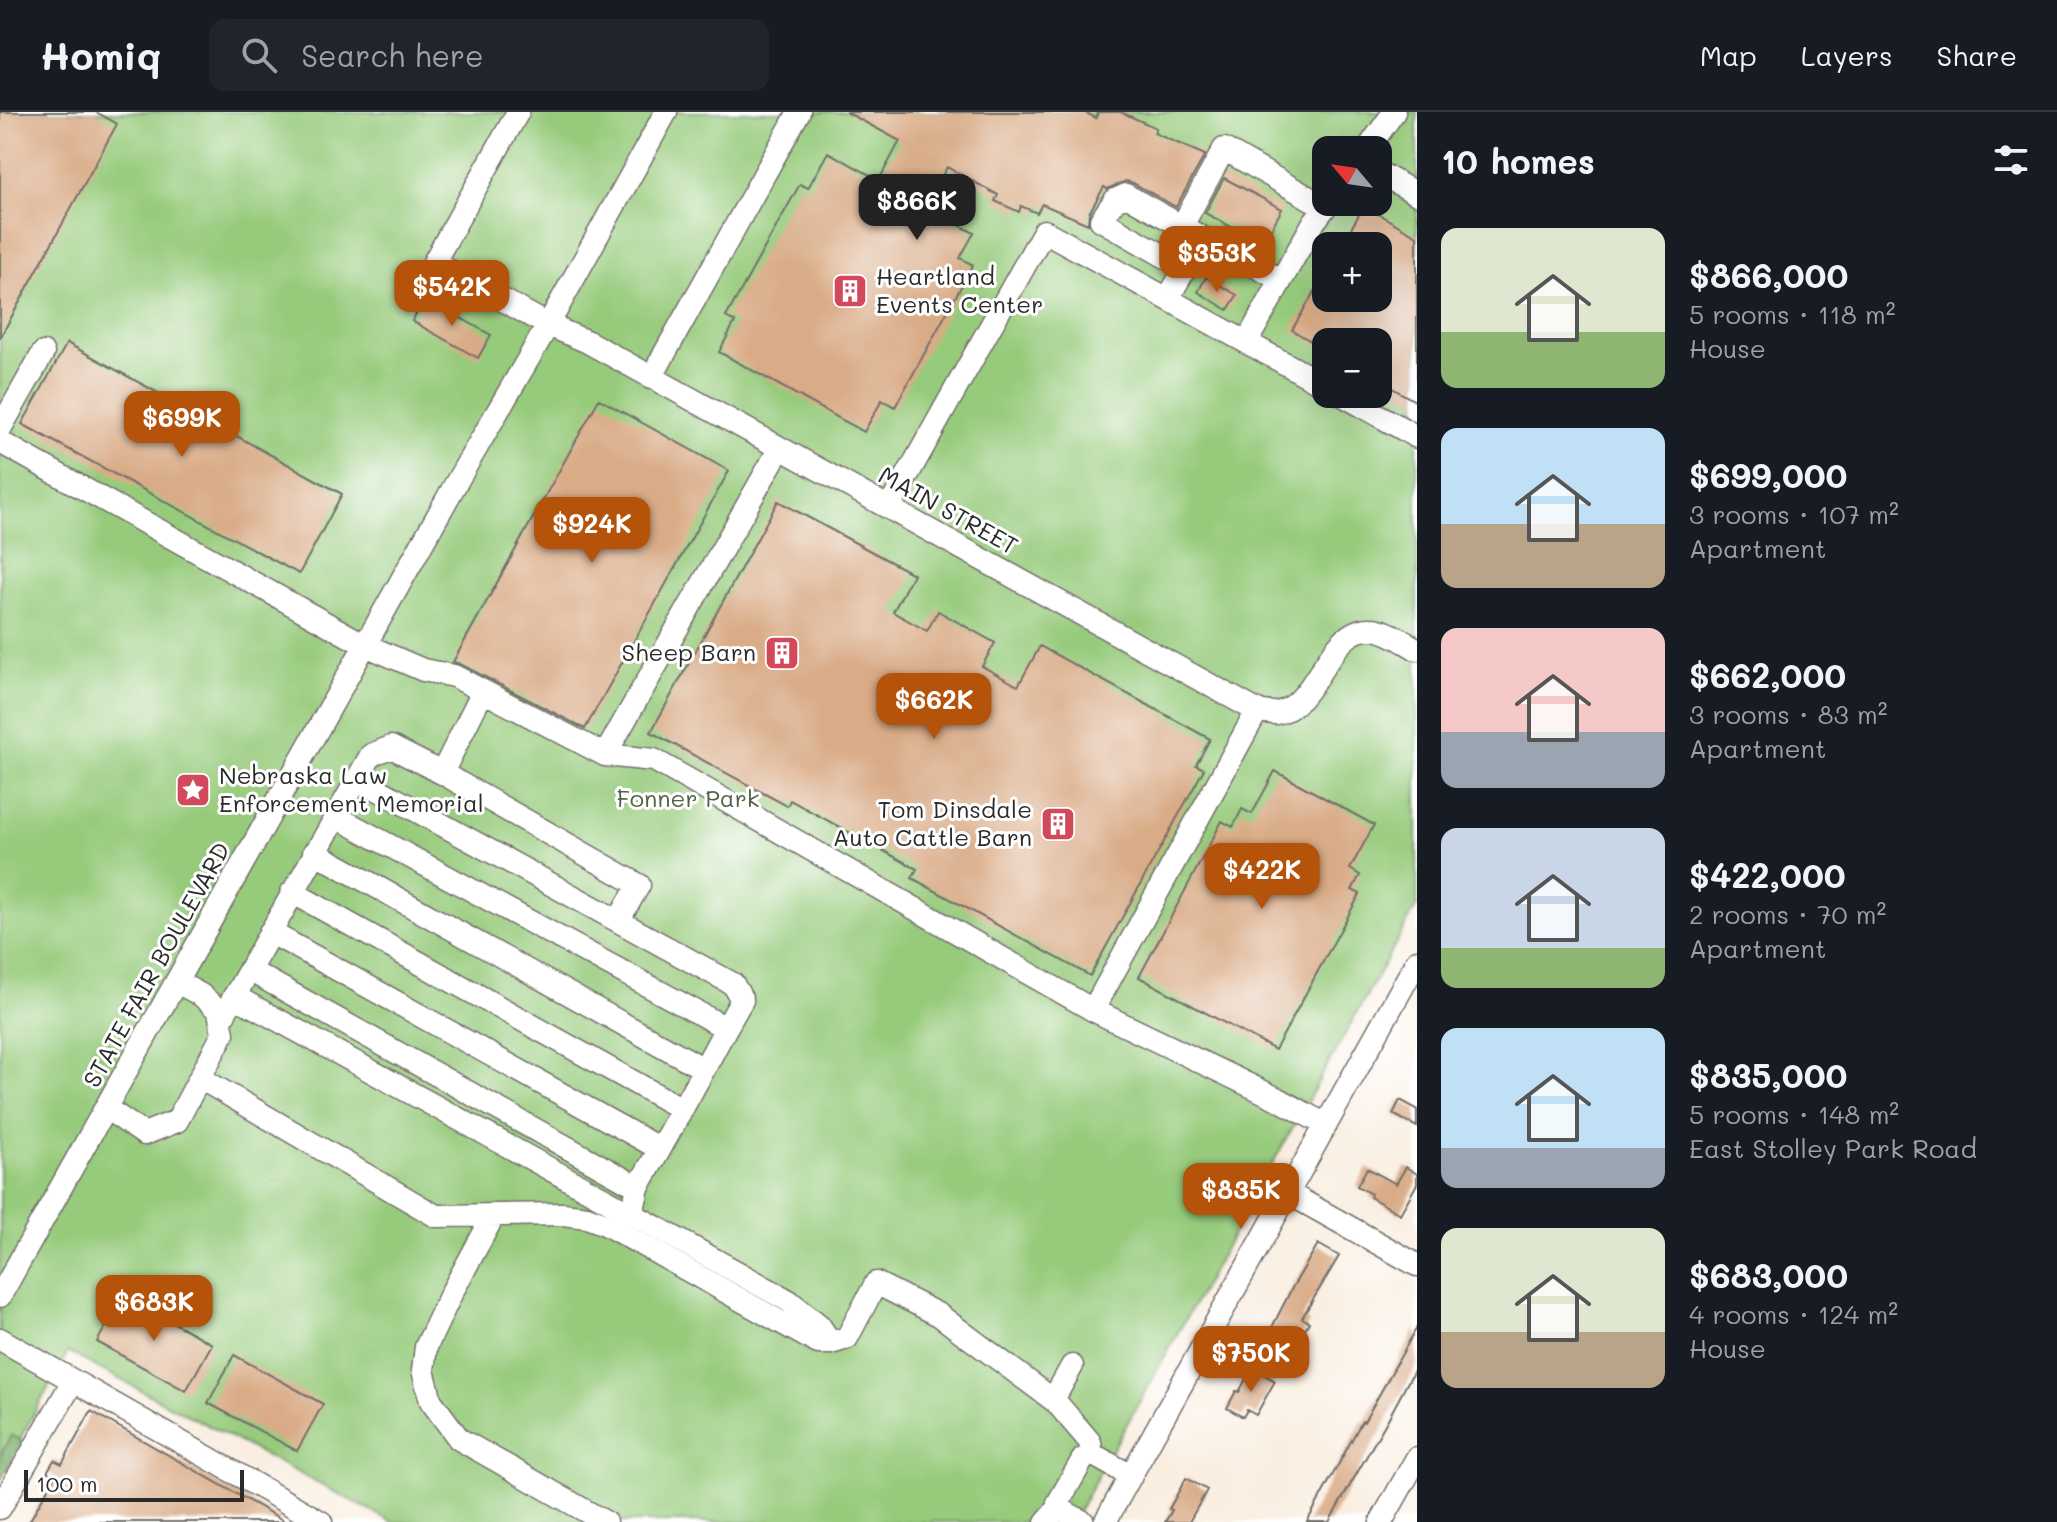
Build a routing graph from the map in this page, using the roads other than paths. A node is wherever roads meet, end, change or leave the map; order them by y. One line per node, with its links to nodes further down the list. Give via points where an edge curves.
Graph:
1 (518, 112): 17 (street, MAIN STREET, via 434,262)
2 (799, 112): 20 (street)
3 (1394, 112): 5 (street)
4 (656, 116): 17 (street, STATE FAIR BOULEVARD)
5 (1377, 136)
6 (1392, 180): 7 (street)
7 (1417, 194)
8 (1312, 196): 11 (street, via 1224,149)
9 (1318, 216): 15 (street)
10 (1101, 220): 11 (street, via 1115,200 1126,195); 13 (street); 14 (street)
11 (1182, 226): 12 (street)
12 (1203, 238): 14 (street); 15 (street)
13 (1083, 252): 16 (street); 27 (street, via 1044,231)
14 (1185, 268): 16 (street)
15 (1281, 280): 18 (street)
16 (1168, 298): 18 (street)
17 (548, 325): 20 (street, MAIN STREET); 28 (street, STATE FAIR BOULEVARD)
18 (1247, 341): 21 (street)
19 (43, 353): 23 (street)
20 (651, 378): 26 (street, MAIN STREET)
21 (1312, 378)
22 (1366, 408): 24 (street)
23 (0, 429)
24 (1417, 437)
25 (0, 442): 28 (street)
26 (780, 448): 27 (street, MAIN STREET); 32 (street)
27 (889, 508): 31 (street, MAIN STREET)
28 (365, 645): 30 (street); 42 (street, STATE FAIR BOULEVARD)
29 (1417, 649): 31 (street, via 1380,630 1354,632 1341,640 1297,702 1279,713)
30 (483, 691): 32 (street); 33 (street)
31 (1257, 711): 44 (street)
32 (605, 755): 44 (street, via 654,760)
33 (442, 773): 34 (street, via 391,747 371,755); 38 (street, via 639,885)
34 (357, 778): 35 (street); 38 (street)
35 (335, 816): 36 (street); 46 (street)
36 (314, 852): 37 (street); 47 (street)
37 (292, 892): 39 (street); 50 (street)
38 (618, 921): 46 (street, via 733,984 742,1000)
39 (270, 932): 41 (street); 52 (street)
40 (1417, 961): 51 (street)
41 (249, 970): 43 (street); 53 (street)
42 (177, 982): 45 (street, via 201,995 219,1011); 49 (street, STATE FAIR BOULEVARD)
43 (234, 996): 45 (street); 55 (street)
44 (1093, 1010): 51 (street)
45 (221, 1020): 48 (street, via 223,1034)
46 (726, 1028): 47 (street)
47 (704, 1069): 50 (street)
48 (200, 1078): 49 (street, via 177,1121 144,1134); 56 (street, via 436,1216)
49 (106, 1108): 58 (street, STATE FAIR BOULEVARD)
50 (682, 1109): 52 (street)
51 (1326, 1125): 54 (street)
52 (660, 1149): 53 (street)
53 (638, 1187): 55 (street)
54 (1288, 1193): 57 (street); 66 (street)
55 (632, 1214): 60 (street, via 789,1301 819,1325)
56 (494, 1215): 60 (street, via 587,1217 818,1343); 70 (street, via 426,1347 423,1370 431,1401 459,1439)
57 (1417, 1265)
58 (0, 1296)
59 (0, 1339): 62 (street)
60 (831, 1343): 63 (street, via 847,1338 876,1283 939,1315)
61 (1072, 1366): 63 (street)
62 (73, 1381): 67 (street); 69 (street)
63 (1053, 1400): 64 (street, via 1090,1442)
64 (1092, 1454): 66 (street); 68 (street, via 1083,1459)
65 (1417, 1458): 73 (street)
66 (1131, 1476): 72 (street)
67 (0, 1508)
68 (1053, 1514): 71 (street, via 1063,1511)
69 (321, 1522)
70 (605, 1522)
71 (1083, 1522)
72 (1105, 1522)
73 (1381, 1522)

